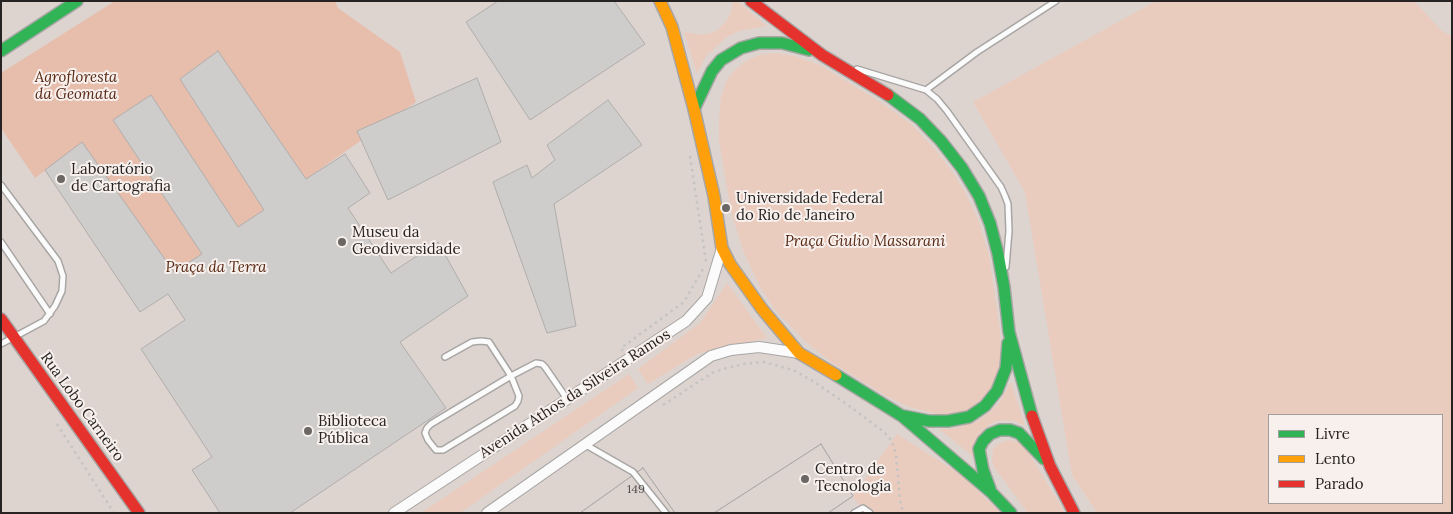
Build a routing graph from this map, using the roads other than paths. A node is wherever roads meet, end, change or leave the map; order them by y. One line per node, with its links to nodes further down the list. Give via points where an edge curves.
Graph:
1 (660, 1): 9 (street, via 672,27)
2 (751, 1): 6 (street)
3 (1056, 1): 8 (lane, via 977,52)
4 (71, 3): 5 (street)
5 (1, 51)
6 (822, 55): 7 (street); 9 (street, via 782,43 741,48 721,60 712,71)
7 (835, 62): 8 (lane); 13 (street, via 920,119 962,168 980,196 990,223)
8 (926, 90): 13 (lane, via 947,110 1006,196 1010,231)
9 (694, 109): 12 (street)
10 (1, 185): 14 (lane, via 58,261 63,276 62,290)
11 (1, 242): 14 (lane)
12 (722, 248): 19 (street, via 762,309); 22 (street, Avenida Athos da Silveira Ramos, via 707,298 686,321)
13 (1004, 287): 16 (street)
14 (50, 314): 17 (lane, via 44,322)
15 (1, 319): 17 (street, Rua Lobo Carneiro)
16 (1009, 332): 23 (street, via 1006,368 997,391 985,406 969,417 948,421); 25 (street, via 1034,423)
17 (14, 337): 18 (lane); 27 (street, Rua Lobo Carneiro)
18 (1, 344)
19 (799, 353): 23 (street); 24 (street, via 759,347 711,356)
20 (444, 357): 21 (lane, via 472,342 489,342)
21 (511, 376): 21 (lane, via 427,428 425,433 432,447 443,450 515,406 519,396); 22 (lane, via 536,363 542,364)
22 (567, 399): 28 (street, Avenida Athos da Silveira Ramos)
23 (902, 416): 26 (street)
24 (586, 445): 29 (street); 30 (lane, via 633,472)
25 (1050, 466): 26 (street, via 1019,433 1000,430 990,434 980,449); 34 (street)
26 (991, 492): 33 (street)
27 (139, 513)
28 (394, 513)
29 (487, 513)
30 (666, 513)
31 (854, 513): 32 (lane, via 863,508)
32 (870, 513)
33 (1011, 513)
34 (1074, 513)

